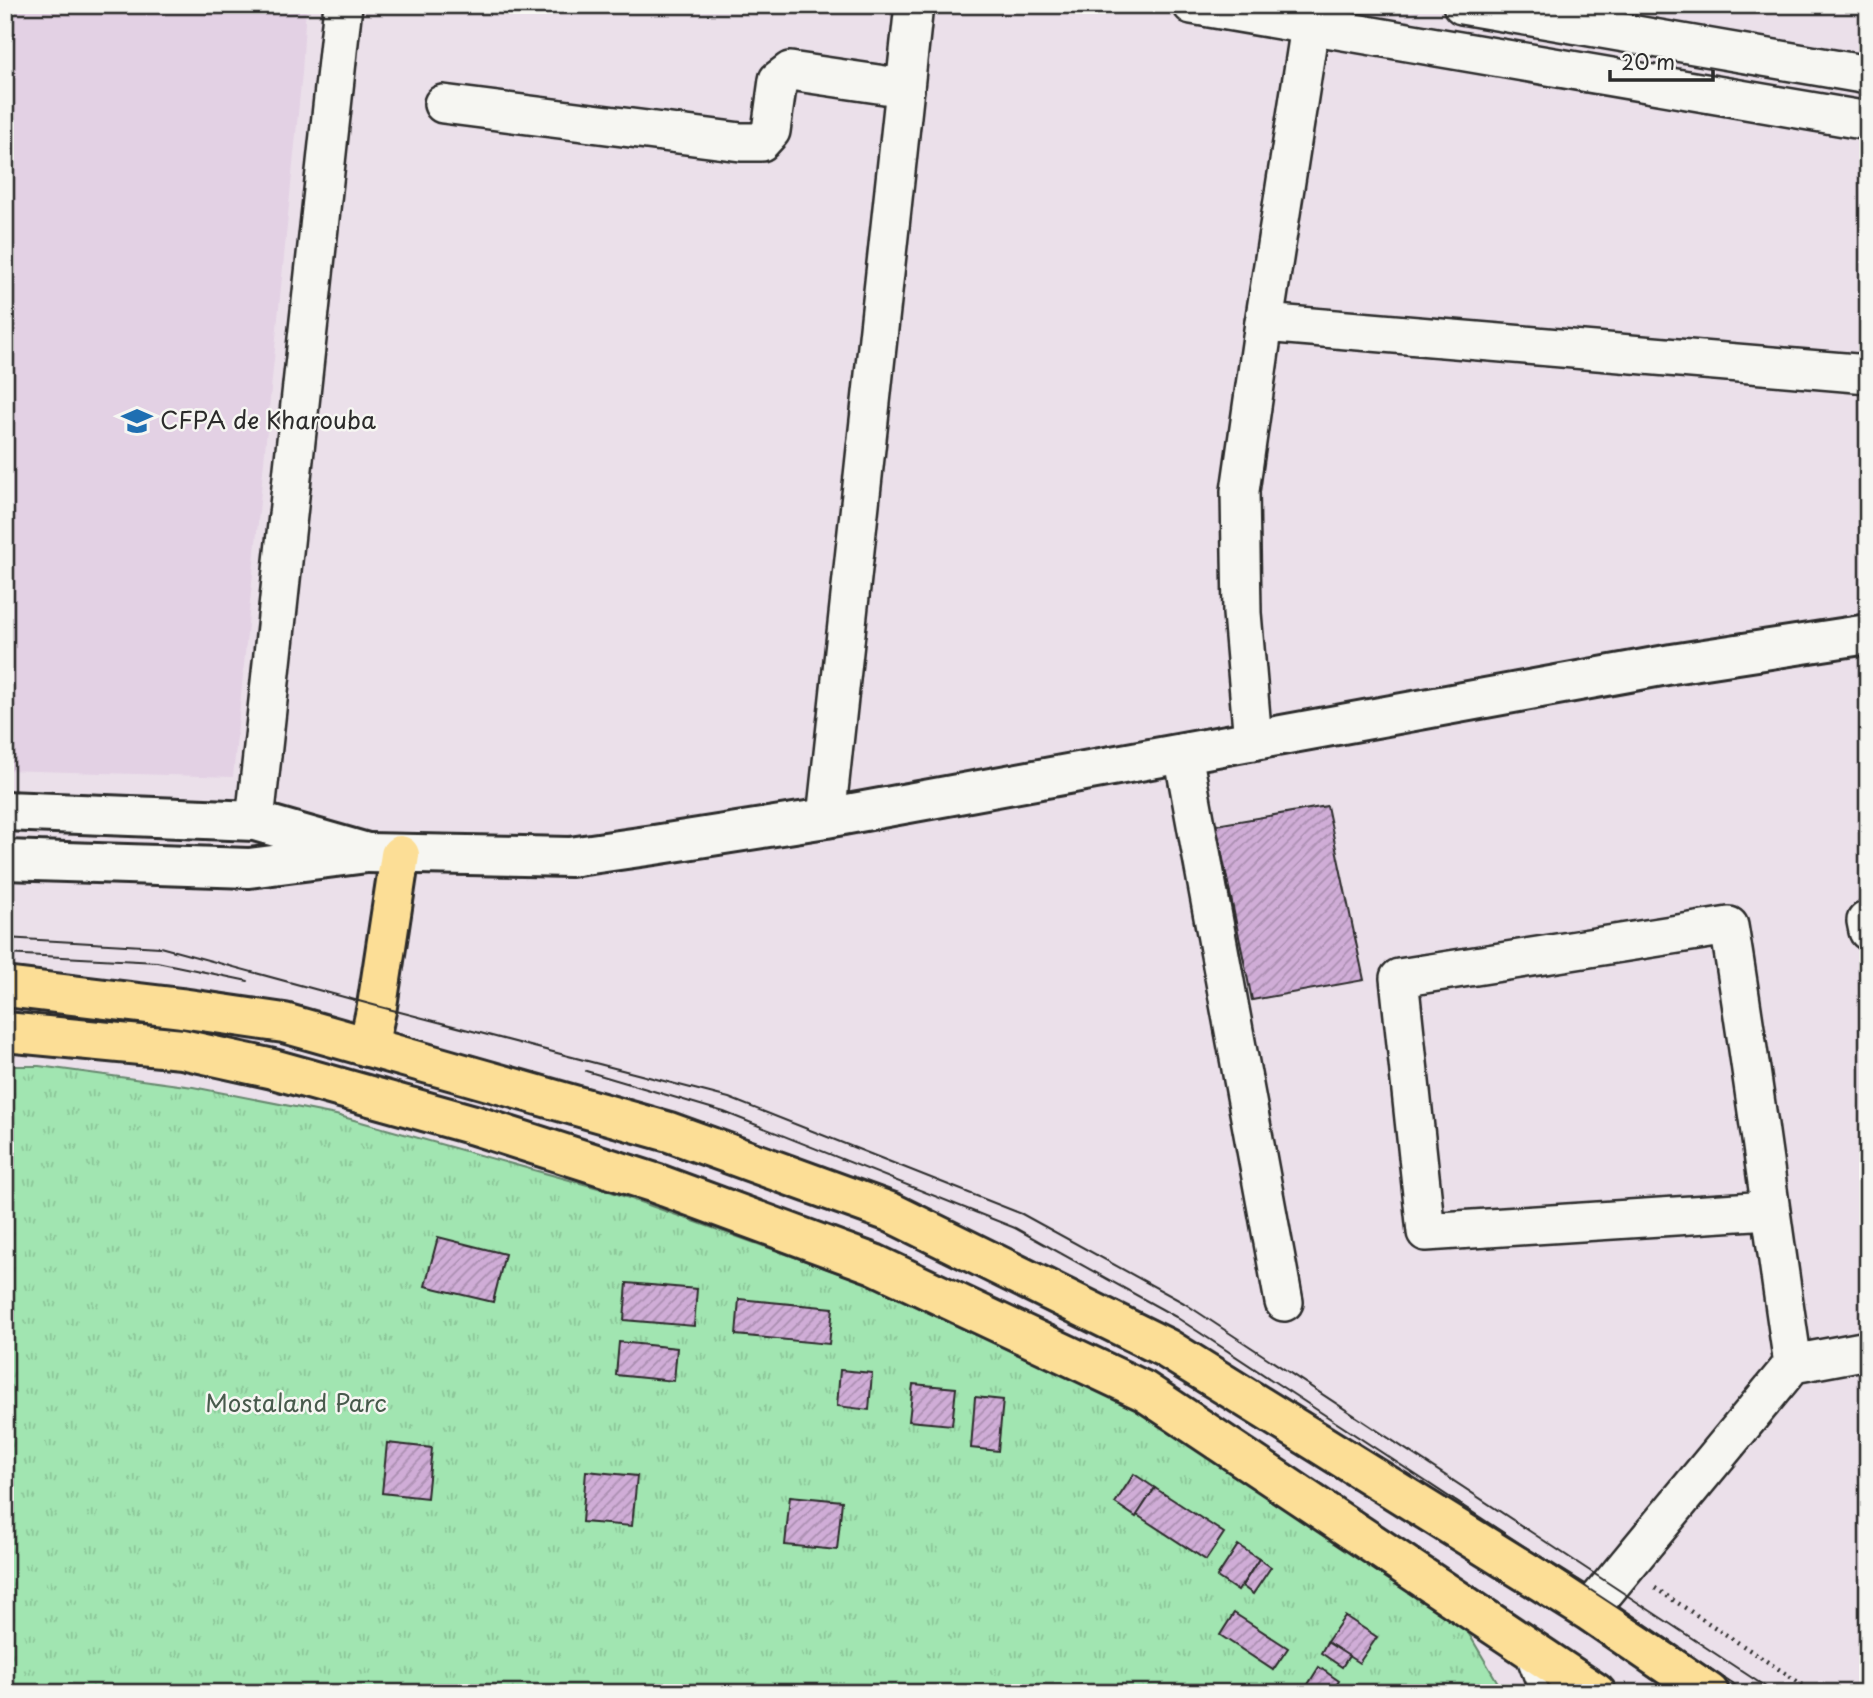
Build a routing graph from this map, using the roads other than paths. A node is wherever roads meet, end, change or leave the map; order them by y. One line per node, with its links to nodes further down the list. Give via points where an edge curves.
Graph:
1 (343, 5): 17 (street)
2 (914, 5): 7 (street)
3 (1192, 5): 5 (street)
4 (1462, 5): 6 (street)
5 (1307, 15): 9 (street); 10 (street)
6 (1868, 75)
7 (905, 88): 8 (street, via 790,71 778,80 771,131 761,142); 16 (street)
8 (443, 104)
9 (1868, 121)
10 (1264, 323): 11 (street); 13 (street, via 1240,491 1241,613)
11 (1868, 374)
12 (1868, 634): 13 (street, via 1672,664)
13 (1253, 741): 14 (street)
14 (1183, 754): 16 (street); 26 (street)
15 (5, 811): 17 (street)
16 (826, 818): 18 (street, via 570,857)
17 (255, 821): 18 (street)
18 (383, 854): 19 (street, via 249,868); 24 (highway, via 377,1006)
19 (5, 860)
20 (1868, 920): 21 (street)
21 (1868, 931)
22 (5, 987): 24 (highway, via 284,1023)
23 (5, 1032): 30 (highway, via 182,1049 273,1069 474,1125 655,1183 874,1264 1144,1391)
24 (368, 1047): 29 (highway, via 669,1132 890,1212 1166,1348)
25 (1769, 1210): 25 (street, via 1729,926 1399,978 1426,1232); 28 (street)
26 (1284, 1302)
27 (1868, 1350): 28 (street)
28 (1793, 1364): 29 (street)
29 (1589, 1611): 33 (highway)
30 (1521, 1643): 31 (lane); 32 (highway)
31 (1540, 1693)
32 (1596, 1693)
33 (1709, 1693)

